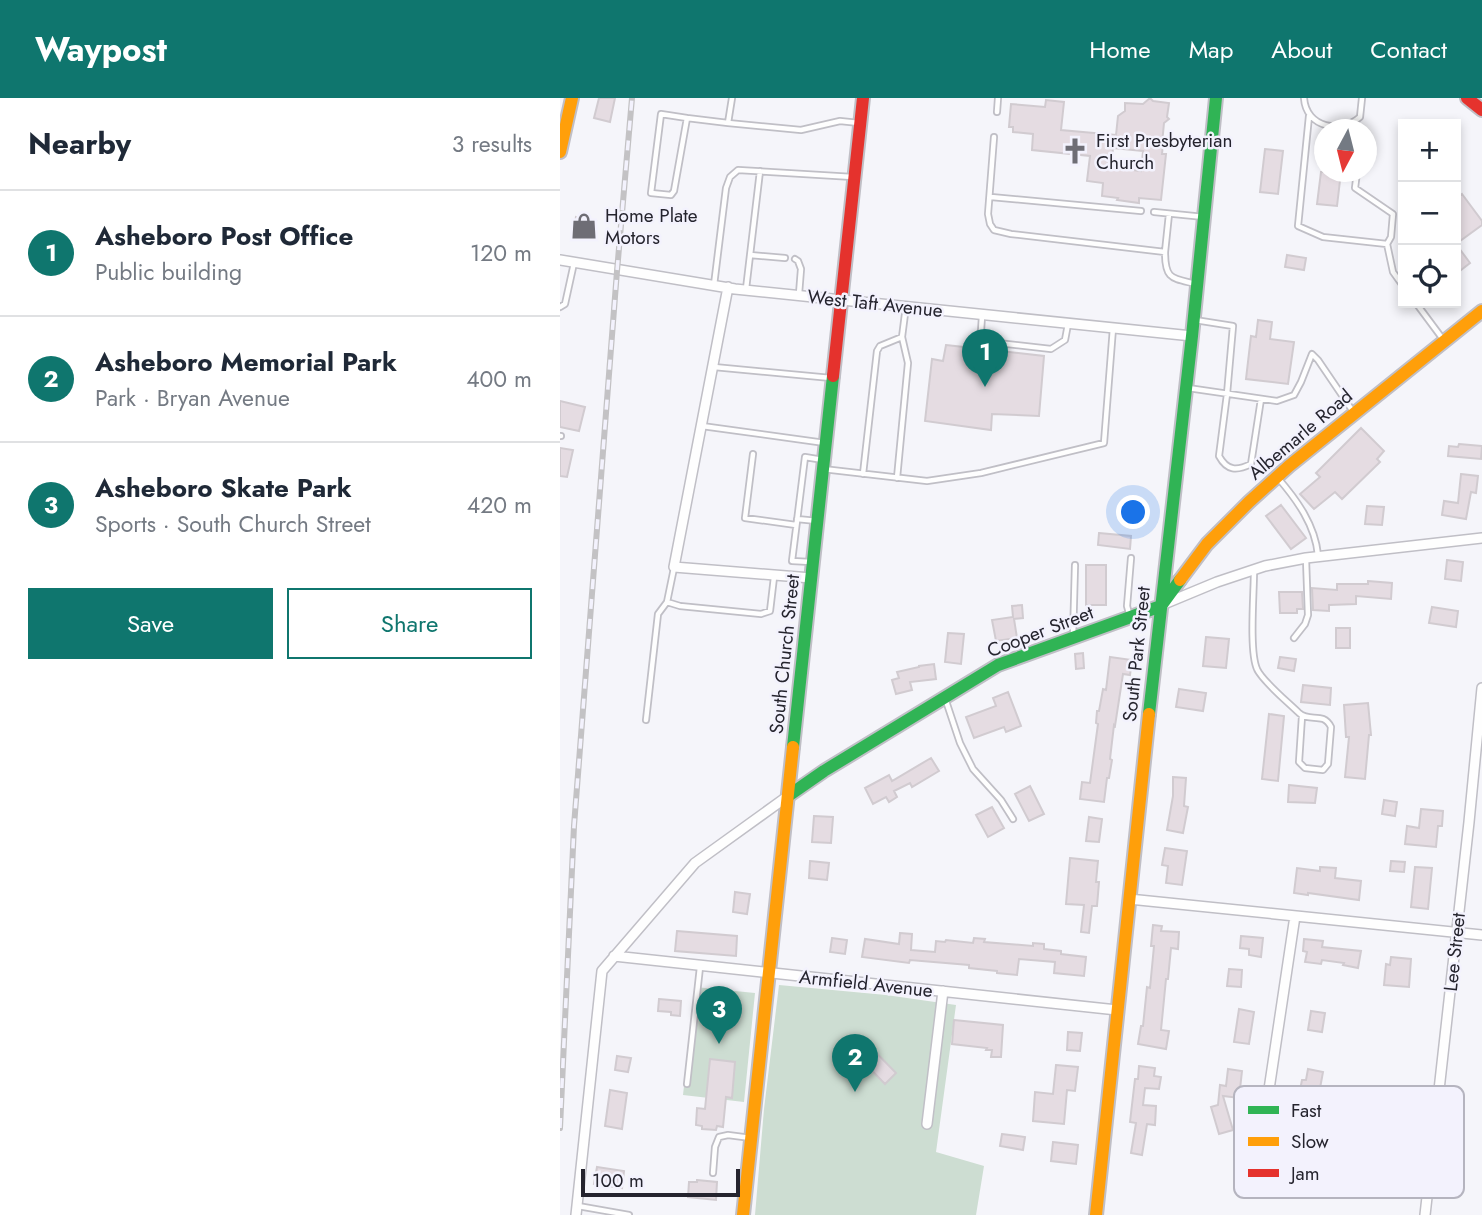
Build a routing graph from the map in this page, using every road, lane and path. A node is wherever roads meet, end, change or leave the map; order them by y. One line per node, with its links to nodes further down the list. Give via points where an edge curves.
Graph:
1 (572, 98): 18 (main road)
2 (732, 98): 15 (lane)
3 (863, 98): 16 (main road, South Church Street)
4 (998, 98): 10 (lane)
5 (1216, 98): 26 (main road, South Park Street)
6 (1304, 98): 11 (lane)
7 (1362, 98): 13 (lane)
8 (1467, 98): 9 (main road)
9 (1482, 110)
10 (997, 112)
11 (1309, 116): 14 (lane); 27 (lane, via 1298,226 1323,237)
12 (687, 118): 12 (lane, via 674,191 671,195 651,193 661,114); 15 (lane)
13 (1358, 119)
14 (1314, 120)
15 (728, 122): 16 (lane, via 801,130 840,121)
16 (860, 123): 20 (main road, South Church Street)
17 (994, 137): 22 (lane)
18 (561, 146)
19 (760, 171): 20 (lane); 29 (lane); 36 (lane, via 738,170 730,177 722,207)
20 (854, 177): 40 (main road, South Church Street)
21 (1356, 182): 27 (lane, via 1355,188 1393,214)
22 (990, 197): 23 (lane); 28 (lane, via 989,224 994,230)
23 (1141, 211)
24 (1154, 212): 25 (lane)
25 (1169, 214): 26 (lane); 28 (lane)
26 (1205, 217): 35 (main road, South Park Street)
27 (1387, 244): 34 (lane)
28 (1165, 252): 35 (lane, via 1171,278)
29 (750, 255): 30 (lane); 38 (lane)
30 (785, 258)
31 (794, 259): 39 (lane, via 801,269)
32 (560, 260): 33 (street, West Taft Avenue)
33 (574, 262): 36 (street, West Taft Avenue); 42 (lane, via 565,304)
34 (1398, 280)
35 (1198, 284): 46 (main road, South Park Street)
36 (714, 285): 37 (street, West Taft Avenue)
37 (728, 287): 38 (street, West Taft Avenue); 52 (street)
38 (746, 290): 39 (street, West Taft Avenue)
39 (799, 294): 40 (street, West Taft Avenue)
40 (842, 300): 41 (street, West Taft Avenue); 53 (main road, South Church Street)
41 (906, 306): 45 (street, West Taft Avenue); 50 (lane)
42 (560, 307)
43 (1420, 308): 51 (lane)
44 (1482, 311): 51 (main road, Albemarle Road)
45 (982, 314): 47 (street, West Taft Avenue); 47 (lane, via 981,331 989,342 1051,349 1065,340)
46 (1194, 320): 49 (main road, South Park Street); 55 (lane, via 1233,326)
47 (1068, 323): 48 (street, West Taft Avenue)
48 (1113, 327): 49 (street, West Taft Avenue); 64 (lane, via 1104,443 981,473 927,481)
49 (1192, 336): 54 (main road, South Park Street)
50 (902, 337): 62 (lane, via 877,351); 64 (lane, via 908,363)
51 (1444, 341): 57 (main road, Albemarle Road)
52 (713, 367): 53 (lane); 58 (street)
53 (833, 379): 59 (main road, South Church Street)
54 (1186, 388): 55 (lane); 78 (main road, South Park Street)
55 (1227, 394): 56 (lane); 56 (lane, via 1219,456 1231,468 1251,464)
56 (1261, 399): 57 (lane, via 1277,401 1294,395 1312,354)
57 (1354, 414): 63 (main road, Albemarle Road)
58 (701, 426): 59 (lane); 73 (street)
59 (826, 443): 61 (main road, South Church Street)
60 (754, 454): 66 (lane, via 745,518)
61 (824, 465): 62 (lane); 65 (main road, South Church Street); 66 (lane, via 805,457)
62 (863, 474): 64 (lane)
63 (1277, 477): 68 (lane, via 1298,502 1317,543); 78 (main road, Albemarle Road, via 1207,544)
64 (897, 478)
65 (817, 521): 66 (lane); 71 (main road, South Church Street)
66 (797, 522): 71 (lane, via 792,561)
67 (1482, 538): 68 (street, Cooper Street)
68 (1318, 557): 70 (street, Cooper Street)
69 (1131, 558): 79 (lane)
70 (1306, 558): 74 (street, Cooper Street); 81 (lane, via 1308,615)
71 (813, 562): 76 (main road, South Church Street)
72 (1074, 565): 80 (lane)
73 (674, 567): 75 (street); 77 (lane)
74 (1254, 570): 78 (street, Cooper Street); 84 (lane, via 1256,668)
75 (774, 575): 76 (street); 77 (lane, via 770,611 761,614)
76 (811, 578): 86 (main road, South Church Street)
77 (667, 602): 85 (lane, via 658,614)
78 (1161, 606): 79 (main road, Cooper Street); 88 (main road, South Park Street)
79 (1130, 618): 80 (main road, Cooper Street, via 1102,622)
80 (1073, 638): 83 (main road, Cooper Street, via 998,665)
81 (1294, 638)
82 (1482, 688): 90 (street, Lee Street)
83 (944, 697): 86 (main road, Cooper Street); 87 (lane, via 973,769)
84 (1302, 716): 84 (lane, via 1325,719 1331,727 1328,765 1323,770 1305,768 1299,762)
85 (646, 720)
86 (788, 796): 92 (street, Cooper Street, via 695,863); 94 (main road, South Church Street)
87 (1013, 819)
88 (1129, 899): 89 (street); 96 (main road, South Park Street)
89 (1295, 916): 90 (street); 98 (street)
90 (1457, 932): 91 (street); 99 (street, Lee Street)
91 (1482, 935)
92 (614, 956): 93 (street, Armfield Avenue); 103 (street, Cooper Street, via 602,971)
93 (700, 966): 94 (street, Armfield Avenue); 97 (lane)
94 (769, 973): 95 (street, Armfield Avenue); 101 (main road, South Church Street)
95 (943, 991): 96 (street, Armfield Avenue); 100 (street)
96 (1117, 1010): 106 (main road, South Park Street)
97 (687, 1084)
98 (1270, 1086)
99 (1440, 1086)
100 (928, 1124)
101 (751, 1138): 102 (lane, via 719,1137); 105 (main road, South Church Street)
102 (713, 1173)
103 (576, 1210): 104 (lane)
104 (629, 1215)
105 (743, 1215)
106 (1096, 1215)

